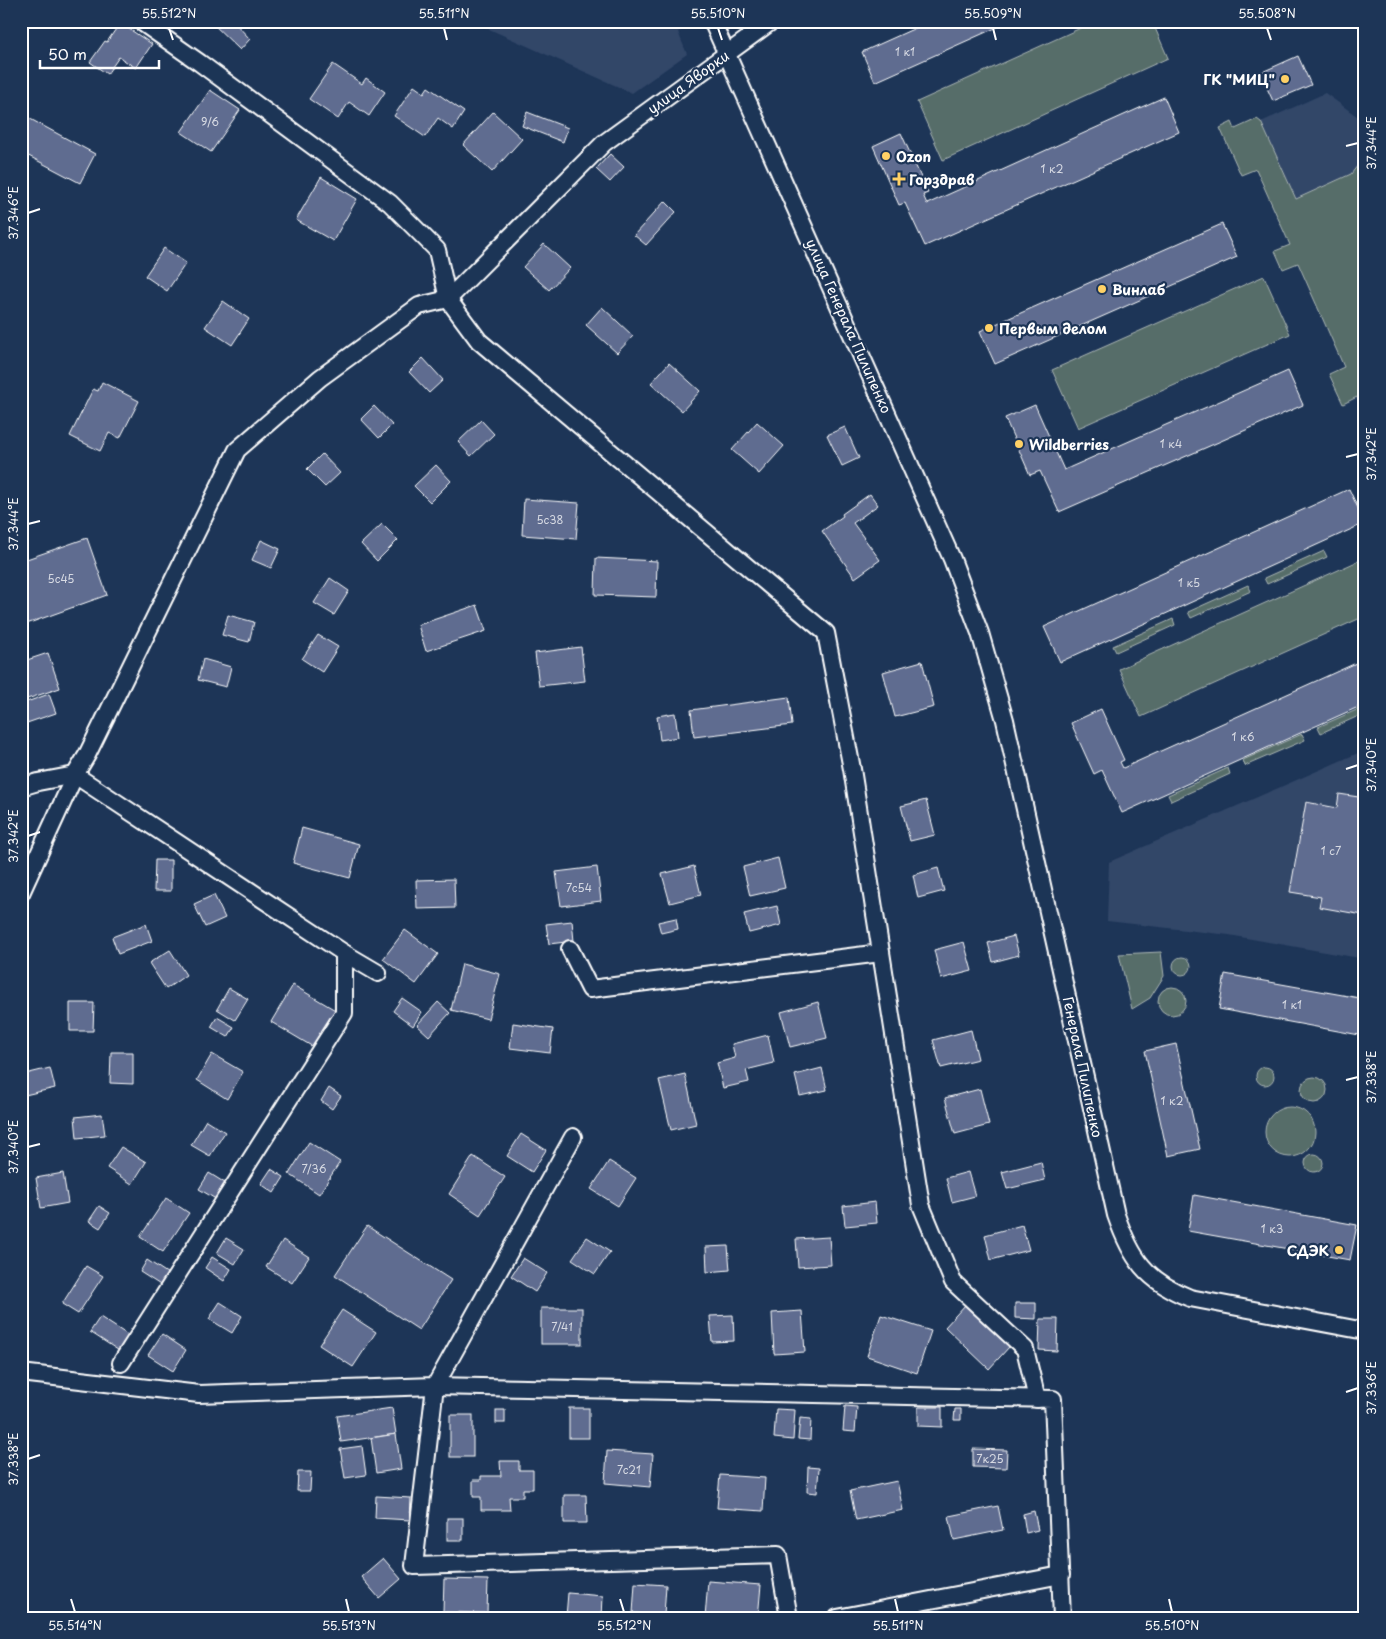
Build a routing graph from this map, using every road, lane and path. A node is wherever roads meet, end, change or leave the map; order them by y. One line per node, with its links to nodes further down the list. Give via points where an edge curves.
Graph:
1 (140, 21): 5 (street, via 390,203 437,250)
2 (712, 21): 4 (street, улица Генерала Пилипенко)
3 (772, 21): 4 (street, улица Яворки)
4 (727, 54): 5 (street, улица Яворки, via 604,143); 6 (street, улица Генерала Пилипенко, via 948,550)
5 (448, 299): 7 (street, via 419,306 320,378 237,450); 12 (street, via 479,341 826,633 852,769)
6 (980, 634): 15 (street, Генерала Пилипенко, via 1005,720 1116,1215 1134,1257 1159,1282 1190,1298)
7 (75, 774): 8 (street); 9 (street); 11 (street)
8 (21, 787)
9 (21, 893)
10 (570, 949): 12 (street, via 590,989)
11 (344, 953): 13 (street); 16 (street, via 344,1013)
12 (881, 954): 19 (street, via 921,1205 953,1282 1025,1349)
13 (378, 973)
14 (573, 1137): 18 (street)
15 (1365, 1331)
16 (121, 1363)
17 (21, 1373): 18 (street, via 199,1394)
18 (435, 1386): 19 (street); 21 (street, via 414,1566 778,1555)
19 (1036, 1398): 20 (street, via 1053,1399)
20 (1060, 1575): 22 (street); 23 (street)
21 (789, 1618)
22 (837, 1618)
23 (1062, 1618)

